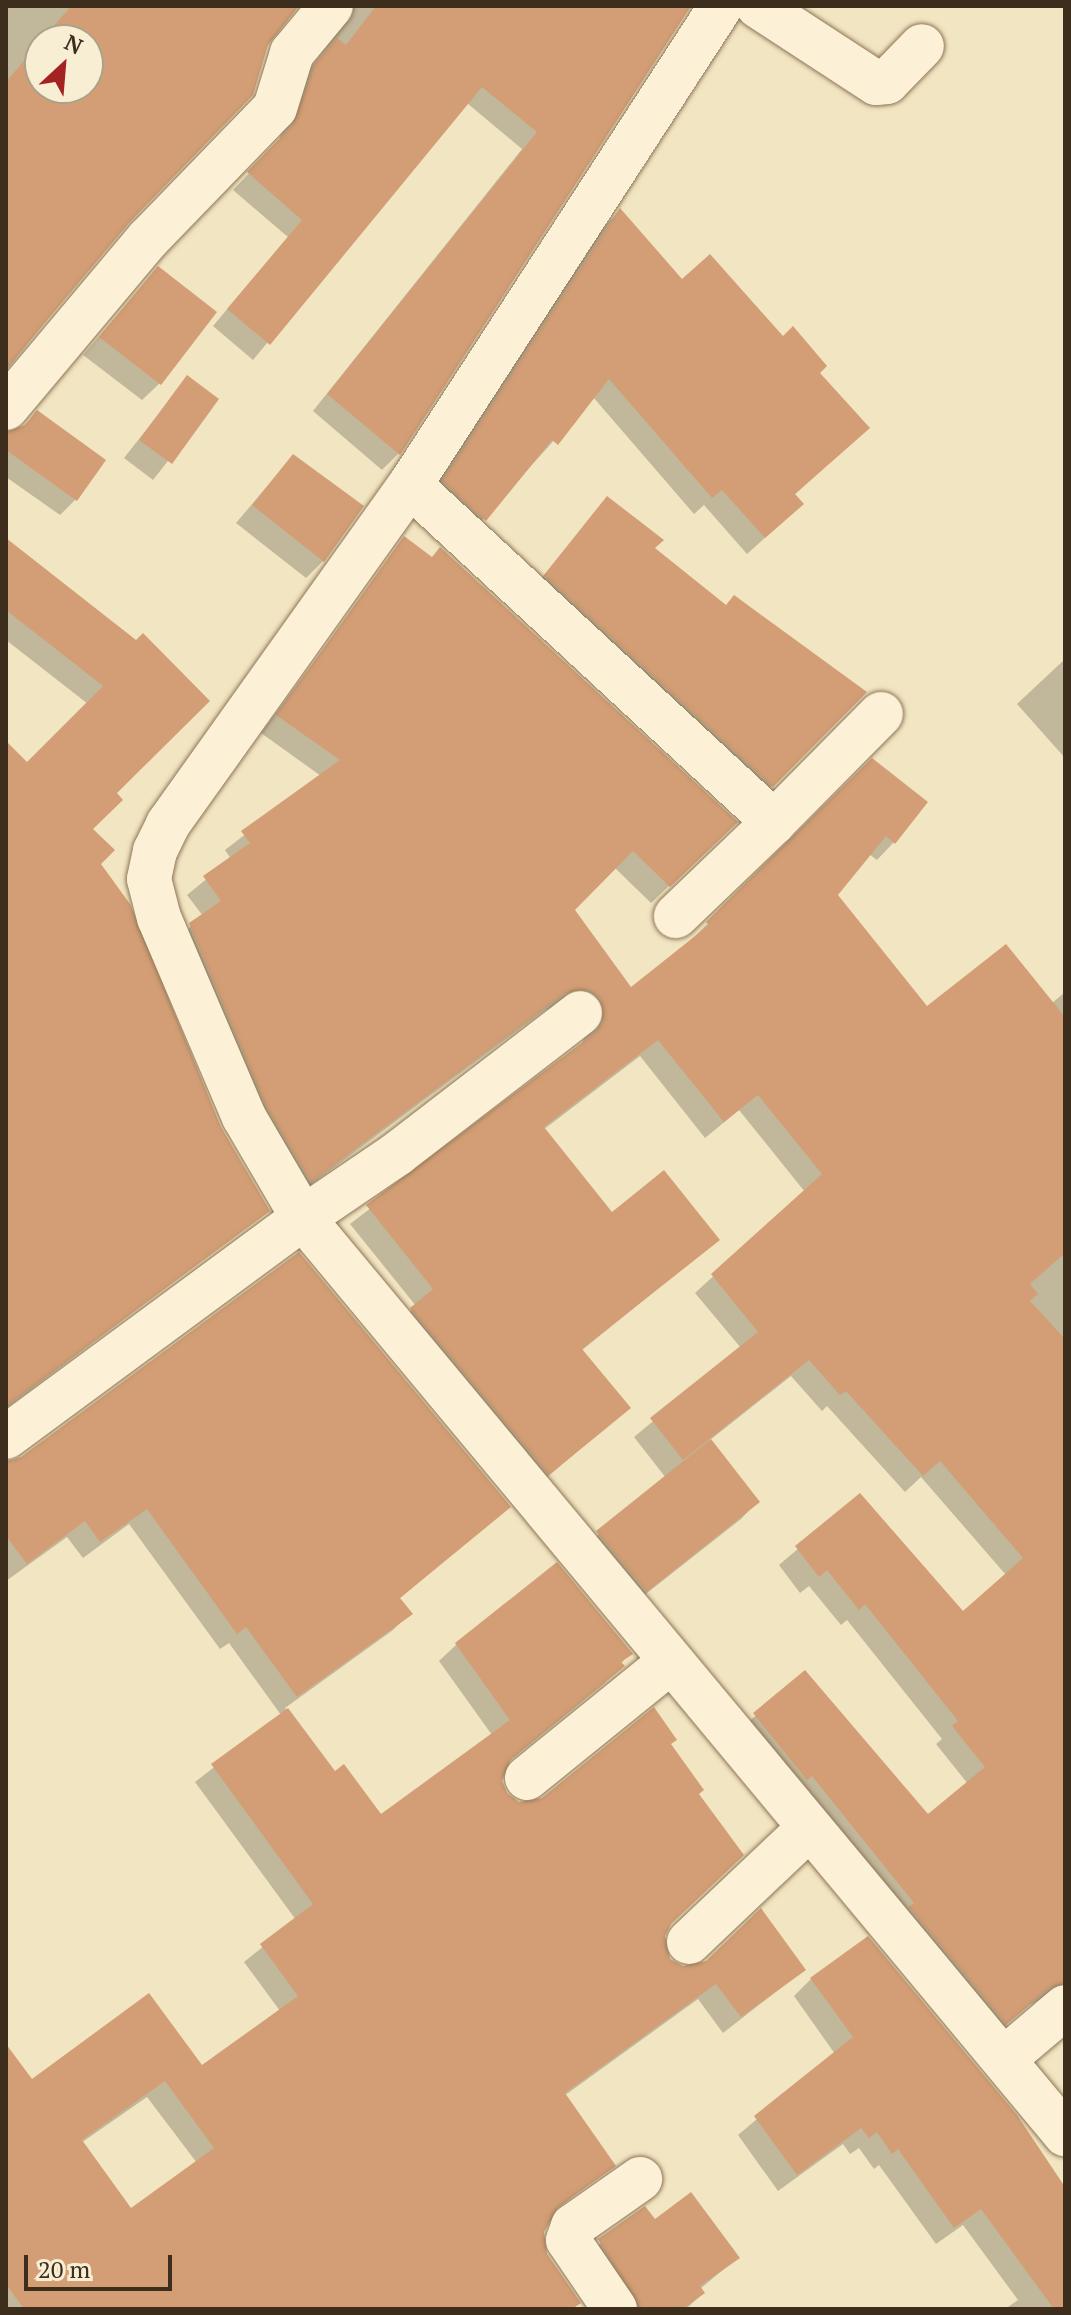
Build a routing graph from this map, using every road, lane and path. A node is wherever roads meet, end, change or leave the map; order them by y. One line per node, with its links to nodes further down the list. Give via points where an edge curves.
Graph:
1 (331, 6): 5 (street, via 292,53 275,108 148,239)
2 (721, 6): 6 (street)
3 (758, 6): 4 (street, via 876,83 887,82)
4 (922, 46)
5 (6, 408)
6 (410, 485): 8 (street); 11 (street, via 168,824 150,867 159,918 244,1117)
7 (881, 714): 8 (street)
8 (774, 822): 9 (street)
9 (676, 916)
10 (580, 1013): 11 (street, via 397,1154)
11 (303, 1218): 12 (street); 13 (street)
12 (6, 1437)
13 (670, 1662): 14 (street); 15 (street)
14 (527, 1778)
15 (809, 1828): 16 (street); 18 (street)
16 (689, 1942)
17 (1065, 2007): 18 (street)
18 (1004, 2059): 19 (street)
19 (1065, 2134)
20 (640, 2179): 21 (street, via 569,2233 577,2254)
21 (615, 2309)

